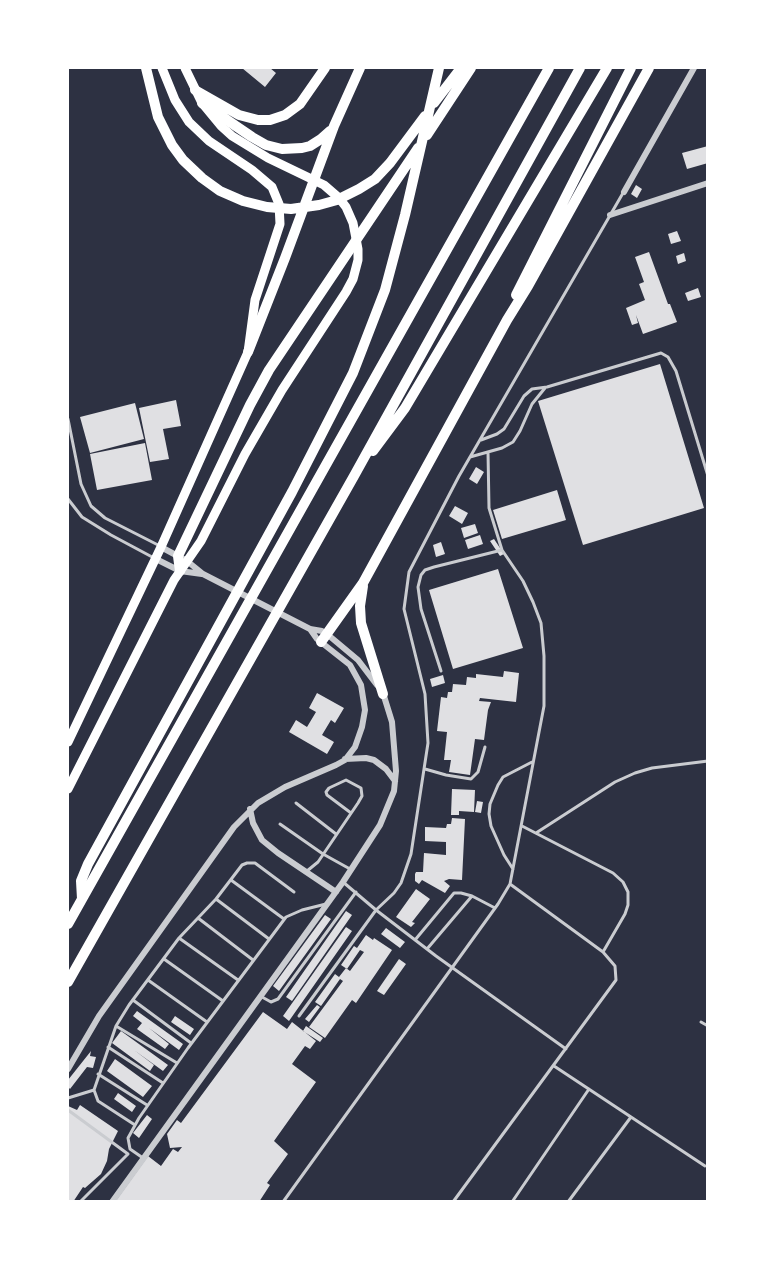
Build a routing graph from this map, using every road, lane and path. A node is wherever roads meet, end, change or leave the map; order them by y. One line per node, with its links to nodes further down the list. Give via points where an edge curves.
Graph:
1 (146, 68): 7 (highway, via 158,117 183,160 220,191 254,204 283,209 343,197 381,173)
2 (162, 68): 23 (main road, via 189,122 209,141 267,181 278,198 280,224 255,300)
3 (185, 68): 15 (main road)
4 (325, 68): 15 (highway, via 300,104 270,120 239,115)
5 (360, 68): 17 (highway)
6 (439, 68): 70 (highway, via 385,290 353,373 88,864 81,881)
7 (461, 68)
8 (471, 68): 37 (highway, via 269,370)
9 (549, 68): 70 (highway)
10 (580, 68): 31 (highway)
11 (607, 68): 31 (highway, via 405,408)
12 (631, 68): 22 (highway, via 520,285)
13 (649, 68): 22 (highway)
14 (694, 68): 20 (street)
15 (195, 90): 16 (main road)
16 (202, 103): 17 (highway, via 252,137 282,149 316,143); 18 (main road, via 232,136)
17 (334, 126): 18 (highway)
18 (314, 180): 23 (highway); 37 (main road, via 339,198 353,223 358,249 353,279 282,390 201,541)
19 (708, 183): 21 (street)
20 (624, 192): 21 (lane)
21 (610, 215): 26 (lane)
22 (507, 320): 40 (highway)
23 (248, 351): 34 (main road)
24 (547, 387): 26 (lane, via 526,393 504,429); 27 (lane, via 536,398 513,442); 32 (lane, via 664,354 676,371)
25 (68, 419): 28 (lane)
26 (480, 440): 29 (lane)
27 (488, 452): 29 (lane); 35 (lane, via 489,508)
28 (75, 457): 30 (lane); 34 (lane, via 84,495 91,506 105,518)
29 (470, 457): 49 (lane, via 413,561 406,586 405,620 425,694)
30 (68, 459)
31 (354, 476): 88 (highway)
32 (708, 476)
33 (68, 499): 36 (lane, via 82,517)
34 (161, 547): 36 (main road); 37 (street)
35 (502, 550): 42 (lane, via 434,567 421,575 421,609); 48 (lane, via 533,602 544,641 544,706)
36 (156, 559): 38 (street); 44 (main road)
37 (182, 559): 38 (highway); 39 (street)
38 (180, 571): 39 (street); 51 (main road)
39 (203, 574): 41 (street, via 310,629 322,631)
40 (363, 583): 41 (highway); 43 (highway, via 362,623)
41 (324, 638): 43 (street, via 358,660); 46 (street, via 350,665 364,697 360,734)
42 (441, 671)
43 (383, 694): 50 (street, via 392,722)
44 (68, 742)
45 (485, 747): 49 (lane, via 478,771 471,779)
46 (345, 759): 50 (street, via 375,761); 53 (street, via 285,787)
47 (708, 761): 57 (lane, via 635,773)
48 (533, 762): 56 (lane); 61 (lane, via 503,777 490,804 491,826)
49 (425, 769): 74 (lane, via 406,872 394,894)
50 (395, 781): 60 (street, via 386,813)
51 (68, 789)
52 (296, 803): 58 (lane)
53 (250, 809): 62 (street, via 262,840); 102 (street, via 99,1016)
54 (351, 813): 54 (lane, via 361,799 362,788 346,780 326,792); 58 (lane)
55 (280, 824): 59 (lane)
56 (522, 826): 57 (lane); 61 (lane)
57 (536, 833): 82 (lane, via 613,873 627,888 625,914)
58 (336, 834): 59 (lane)
59 (323, 854): 60 (lane); 62 (lane)
60 (350, 869): 64 (street)
61 (513, 869): 65 (lane)
62 (306, 873): 67 (street)
63 (231, 880): 66 (lane, via 242,865 253,862); 71 (lane); 76 (lane)
64 (343, 882): 67 (street); 68 (lane)
65 (510, 884): 73 (lane); 82 (lane)
66 (294, 892)
67 (336, 892): 72 (street)
68 (356, 892): 74 (lane); 89 (lane, via 278,999 270,1002)
69 (472, 896): 73 (lane); 80 (lane, via 452,895); 81 (lane)
70 (82, 899): 77 (highway)
71 (216, 899): 75 (lane); 79 (lane)
72 (327, 903): 76 (lane, via 294,912); 89 (street)
73 (495, 908): 85 (lane)
74 (376, 910): 80 (lane); 92 (lane)
75 (198, 918): 78 (lane); 84 (lane)
76 (284, 919): 79 (lane)
77 (68, 924)
78 (179, 938): 83 (lane); 87 (lane)
79 (269, 939): 84 (lane)
80 (416, 940): 81 (lane)
81 (427, 949): 85 (lane)
82 (603, 952): 99 (lane, via 615,966 616,980)
83 (164, 959): 86 (lane); 91 (lane)
84 (253, 960): 87 (lane)
85 (452, 966): 99 (lane); 117 (lane)
86 (148, 980): 90 (lane); 93 (lane)
87 (238, 980): 91 (lane)
88 (68, 982)
89 (261, 996): 113 (street)
90 (133, 1000): 95 (lane); 97 (lane)
91 (223, 1001): 93 (lane)
92 (299, 1016)
93 (207, 1022): 97 (lane)
94 (701, 1022): 96 (lane)
95 (116, 1026): 98 (lane); 100 (lane)
96 (708, 1026)
97 (191, 1043): 100 (lane)
98 (108, 1047): 103 (lane); 104 (lane)
99 (566, 1049): 101 (lane)
100 (177, 1064): 104 (lane)
101 (554, 1066): 105 (lane); 118 (lane)
102 (68, 1068)
103 (98, 1074): 106 (lane); 108 (lane)
104 (163, 1083): 108 (lane)
105 (589, 1089): 110 (lane); 119 (lane)
106 (94, 1090): 107 (lane); 111 (lane, via 98,1101)
107 (68, 1098)
108 (148, 1105): 111 (lane)
109 (68, 1110): 112 (lane)
110 (631, 1117): 114 (lane); 120 (lane)
111 (135, 1125): 112 (lane, via 127,1141)
112 (130, 1152): 113 (lane); 115 (lane)
113 (143, 1158): 116 (street)
114 (705, 1166)
115 (80, 1202)
116 (112, 1202)
117 (283, 1202)
118 (453, 1202)
119 (512, 1202)
120 (568, 1202)

